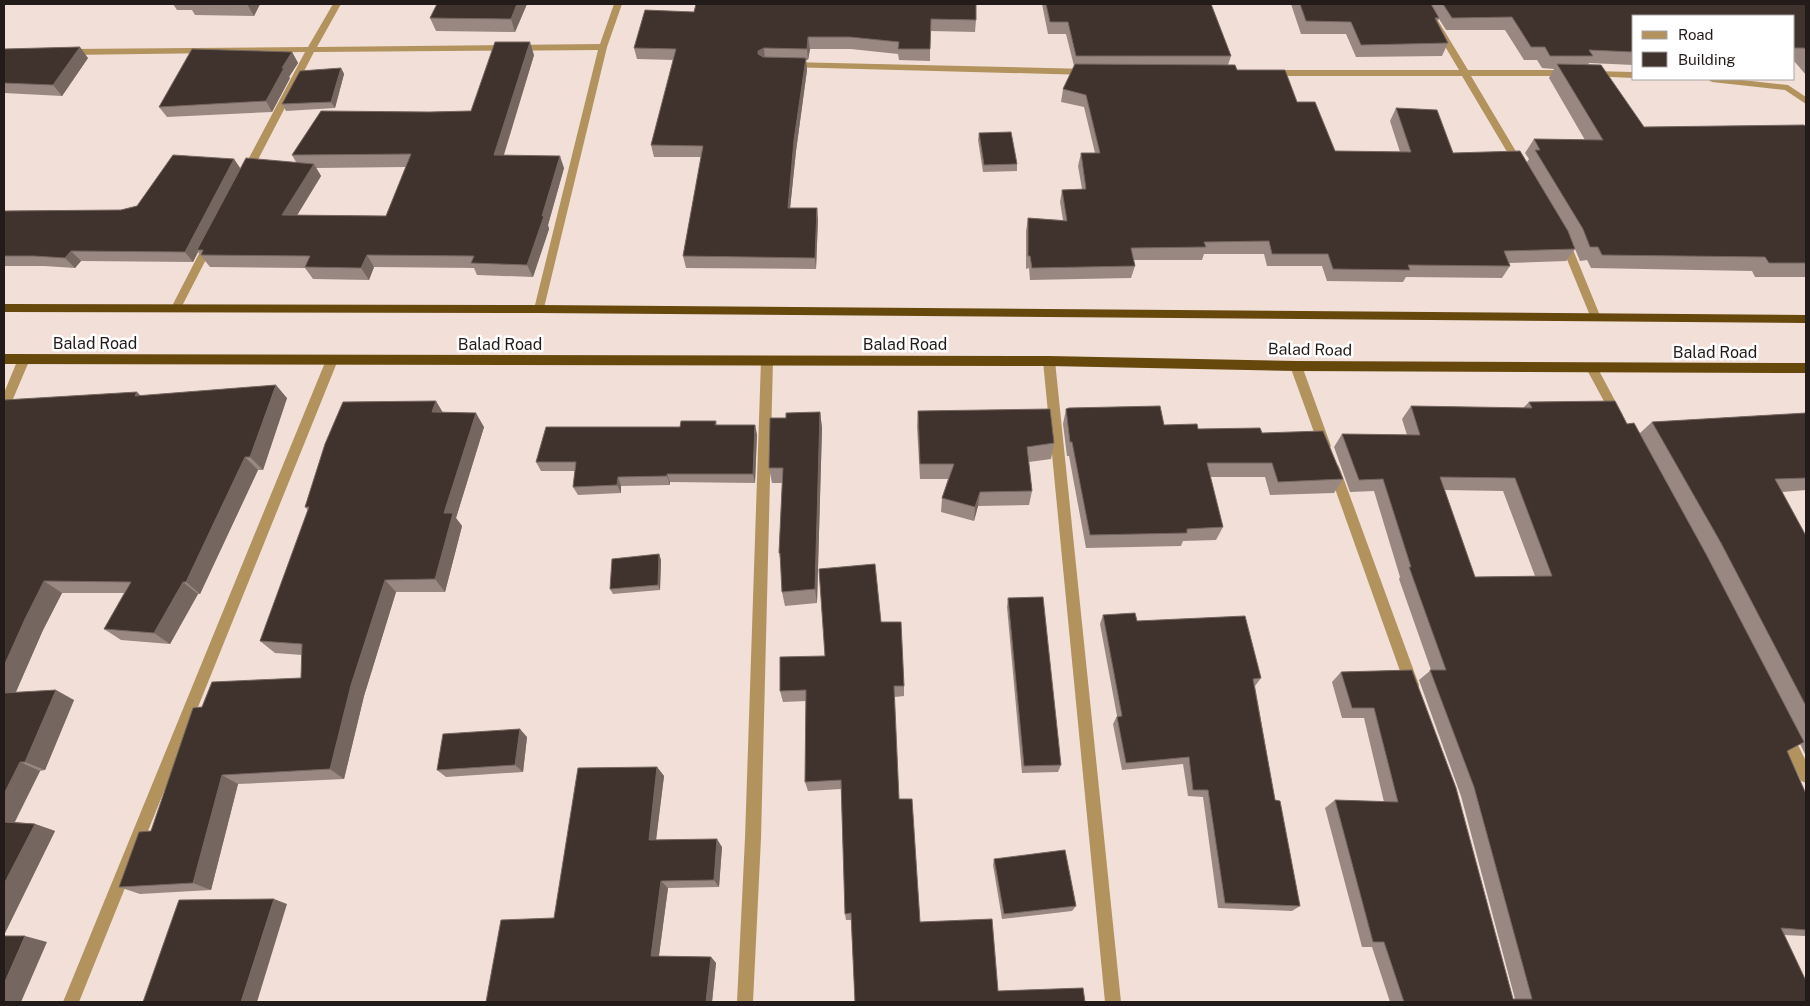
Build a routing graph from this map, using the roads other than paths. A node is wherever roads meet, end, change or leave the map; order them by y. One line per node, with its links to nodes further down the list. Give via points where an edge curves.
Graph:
1 (337, 4): 5 (street)
2 (618, 4): 4 (street)
3 (1424, 4): 10 (street)
4 (603, 47): 5 (street); 20 (street)
5 (311, 49): 6 (street); 15 (street)
6 (53, 52)
7 (775, 65): 8 (street)
8 (1096, 72)
9 (1256, 73): 10 (street)
10 (1465, 74): 11 (street); 14 (street)
11 (1632, 75)
12 (1720, 80): 13 (street, via 1788,88)
13 (1806, 101)
14 (1526, 176)
15 (244, 179)
16 (216, 230): 19 (street)
17 (1561, 235): 21 (street)
18 (4, 308): 19 (highway, Balad Road)
19 (176, 308): 20 (highway, Balad Road)
20 (539, 309): 21 (highway, Balad Road)
21 (1596, 318): 22 (highway, Balad Road)
22 (1806, 319)
23 (4, 359): 24 (highway, Balad Road)
24 (24, 360): 25 (highway, Balad Road); 31 (street)
25 (332, 360): 26 (highway, Balad Road); 36 (street)
26 (767, 360): 27 (highway, Balad Road); 37 (street)
27 (1049, 361): 28 (highway, Balad Road); 38 (street)
28 (1296, 366): 29 (highway, Balad Road); 33 (street)
29 (1592, 368): 30 (highway, Balad Road); 32 (street)
30 (1806, 368)
31 (4, 406)
32 (1625, 430)
33 (1418, 702)
34 (1780, 724): 35 (street)
35 (1806, 776)
36 (71, 1002)
37 (745, 1002)
38 (1113, 1002)

